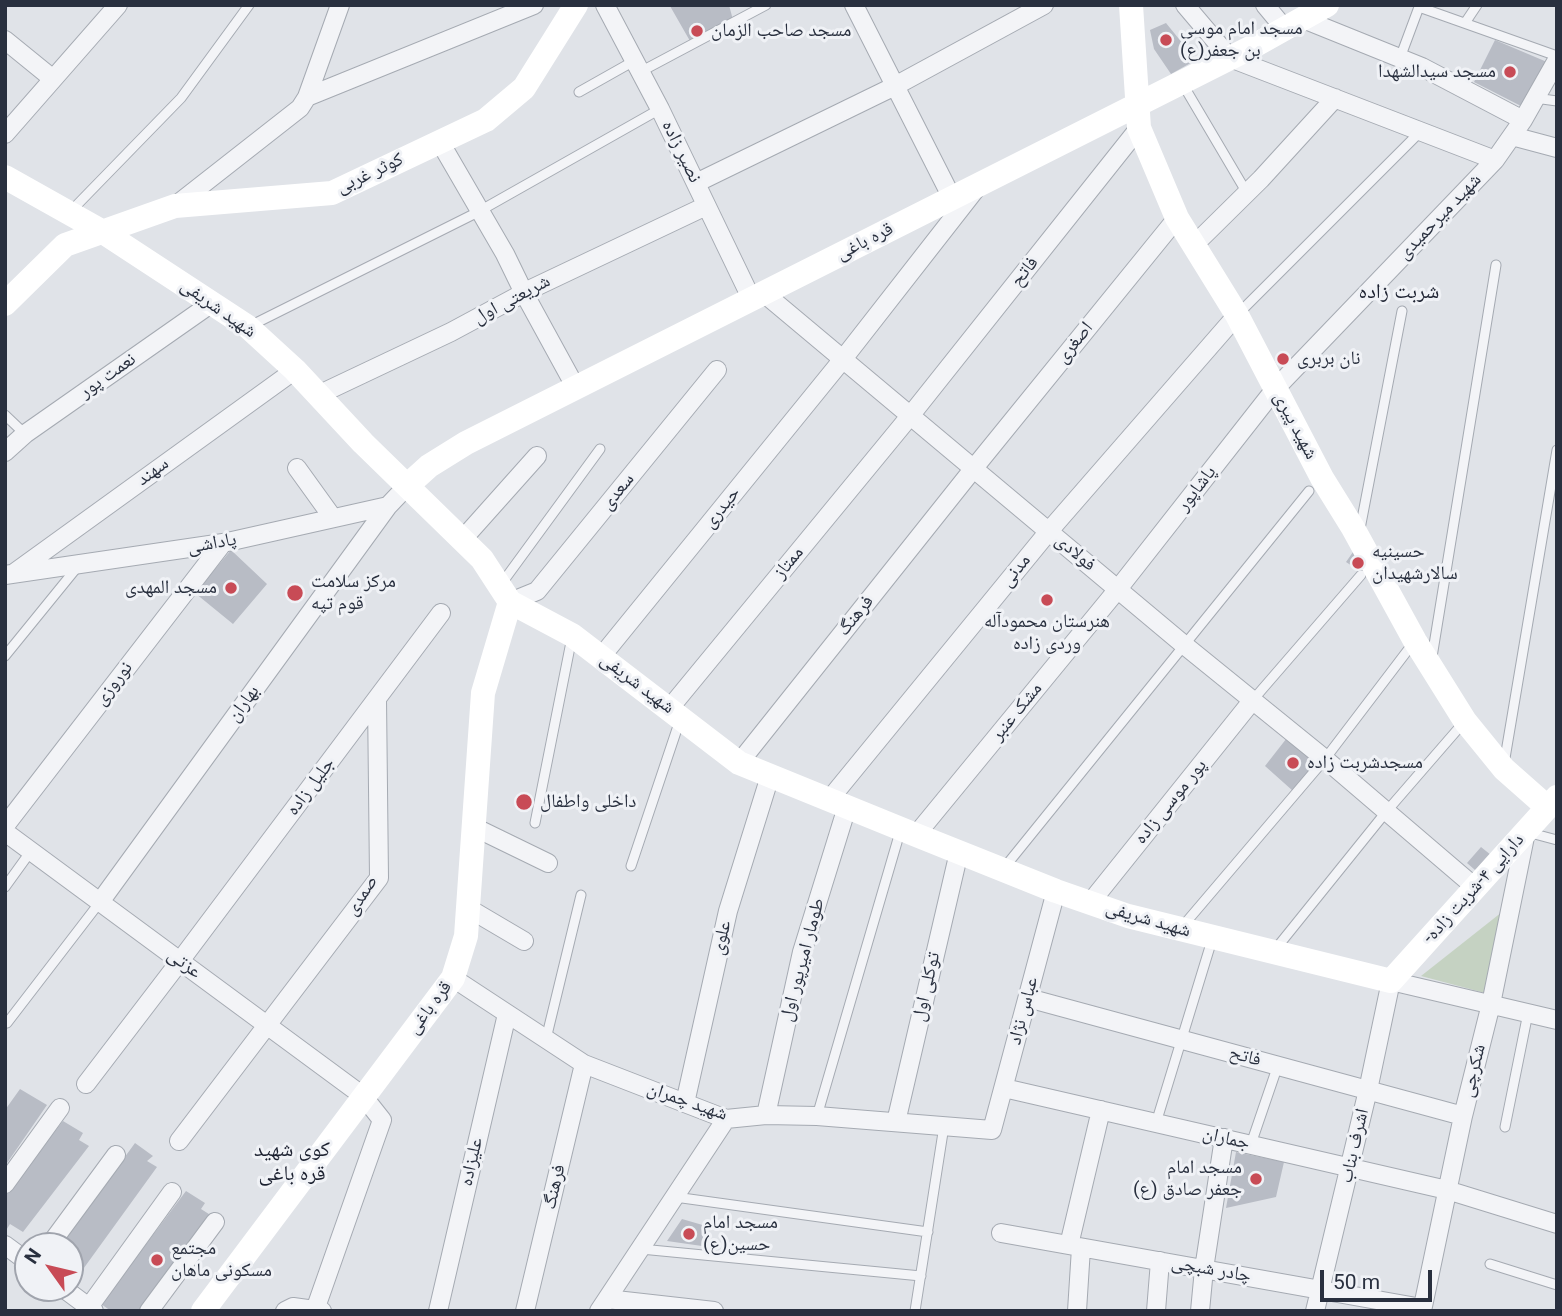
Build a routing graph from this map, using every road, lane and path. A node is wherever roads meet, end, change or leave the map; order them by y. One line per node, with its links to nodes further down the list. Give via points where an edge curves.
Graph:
1 (118, 5): 23 (street)
2 (249, 5): 49 (lane, via 181,99)
3 (340, 5): 27 (street)
4 (534, 5): 27 (street)
5 (576, 5): 38 (street, کوثر غربی, via 524,88 486,120)
6 (605, 5): 22 (street, نصیر زاده)
7 (766, 5): 22 (lane)
8 (854, 5): 25 (street)
9 (1044, 5): 25 (street)
10 (1131, 5): 31 (street, شهید پیری)
11 (1185, 5): 19 (street)
12 (1265, 5): 17 (street)
13 (1327, 5): 17 (street, قره باغی)
14 (1477, 5): 16 (lane)
15 (1419, 6): 16 (lane); 20 (lane)
16 (1465, 23): 21 (lane)
17 (1294, 24): 19 (street, قره باغی); 20 (street)
18 (5, 40): 23 (street)
19 (1230, 58): 24 (street, قره باغی); 29 (street)
20 (1400, 58): 33 (street)
21 (1557, 58): 28 (street, شهید میرحمیدی)
22 (637, 67): 26 (lane); 32 (street, نصیر زاده)
23 (53, 79): 36 (street)
24 (1181, 81): 31 (street, قره باغی); 44 (lane)
25 (895, 86): 42 (street); 45 (street)
26 (579, 92)
27 (307, 97): 46 (street, via 300,108)
28 (1535, 97): 30 (lane); 33 (street, شهید میرحمیدی)
29 (1335, 98): 35 (street); 44 (street)
30 (1557, 101)
31 (1139, 102): 34 (street, شهید پیری); 43 (street, قره باغی)
32 (660, 109): 42 (street, نصیر زاده); 48 (lane)
33 (1523, 120): 37 (street, شهید میرحمیدی)
34 (1139, 128): 50 (street, شهید پیری); 68 (street, فاتح)
35 (1421, 131): 40 (street); 59 (lane)
36 (5, 134)
37 (1512, 136): 39 (street); 40 (street, شهید میرحمیدی)
38 (440, 142): 46 (street, کوثر غربی, via 332,193); 48 (street)
39 (1557, 148)
40 (1495, 160): 65 (street, شهید میرحمیدی)
41 (5, 177): 49 (street, شهید شریفى)
42 (696, 183): 47 (street, نصیر زاده)
43 (980, 184): 45 (street, قره باغی); 61 (street, حیدری)
44 (1247, 193): 52 (street)
45 (952, 198): 55 (street, قره باغی)
46 (175, 206): 51 (street, کوثر غربی)
47 (706, 206): 54 (street, شریعتی اول); 55 (street, نصیر زاده)
48 (480, 211): 54 (street); 60 (lane)
49 (70, 213): 51 (street, شهید شریفى)
50 (1177, 218): 52 (street, شهید پیری); 75 (street, اصغری)
51 (103, 232): 56 (street, شهید شریفى); 57 (street, کوثر غربی, via 65,246)
52 (1194, 245): 59 (street, شهید پیری)
53 (1496, 265): 95 (lane)
54 (524, 293): 64 (street); 66 (street, شریعتی اول)
55 (758, 297): 61 (street, فولادی); 64 (street, قره باغی)
56 (212, 303): 60 (street, شهید شریفى); 69 (street, نعمت پور)
57 (5, 304)
58 (1402, 311): 81 (lane)
59 (1237, 315): 65 (street, شهید پیری); 80 (street, مدنی)
60 (248, 327): 62 (street, شهید شریفى)
61 (843, 359): 68 (street, فولادی); 94 (street, حیدری)
62 (295, 370): 66 (street, شهید شریفى); 85 (street, سهند)
63 (717, 370): 88 (street, سعدی, via 537,591)
64 (576, 388): 76 (street, قره باغی, via 466,443)
65 (1275, 390): 81 (street, شهید پیری); 87 (street, پاشاپور)
66 (318, 395): 76 (street, شهید شریفى)
67 (5, 415): 69 (lane)
68 (910, 416): 75 (street, فولادی); 98 (street, ممتاز)
69 (25, 434): 72 (street, نعمت پور)
70 (600, 449): 88 (lane)
71 (1557, 450): 102 (lane)
72 (5, 452)
73 (537, 456): 82 (street)
74 (297, 468): 79 (street)
75 (974, 468): 80 (street, فولادی); 101 (street, فرهنگ)
76 (408, 485): 78 (street); 82 (street, شهید شریفى)
77 (1309, 491): 92 (lane)
78 (388, 506): 79 (street, پاداشی); 123 (street, بهاران)
79 (333, 518): 83 (street, پاداشی)
80 (1049, 531): 87 (street, فولادی); 105 (street, مدنی)
81 (1358, 538): 91 (street, شهید پیری)
82 (462, 540): 88 (street, شهید شریفى, via 482,559)
83 (223, 543): 84 (street, پاداشی); 108 (street, نوروزی)
84 (79, 565): 85 (street, پاداشی); 93 (lane)
85 (8, 574)
86 (1361, 575): 97 (lane)
87 (1118, 589): 92 (street, فولادی); 111 (street, مشک عنبر)
88 (505, 594): 90 (street, شهید شریفى); 109 (street, قره باغی, via 483,693)
89 (441, 613): 96 (street, جلیل زاده)
90 (572, 635): 94 (street, شهید شریفى); 107 (lane)
91 (1415, 640): 95 (street, شهید پیری); 100 (lane)
92 (1183, 644): 97 (street, فولادی); 118 (lane)
93 (5, 656)
94 (601, 657): 98 (street, شهید شریفى)
95 (1431, 666): 99 (street, شهید پیری)
96 (377, 699): 130 (street, جلیل زاده); 139 (street, صمدی, via 379,878)
97 (1252, 701): 100 (street, فولادی); 124 (street, پور موسی زاده)
98 (675, 714): 101 (street, شهید شریفى); 117 (lane)
99 (1465, 720): 102 (street, شهید پیری); 106 (lane)
100 (1325, 759): 106 (street, فولادی); 126 (lane)
101 (739, 763): 103 (street, شهید شریفى)
102 (1503, 769): 104 (street, شهید پیری)
103 (770, 776): 105 (street, شهید شریفى); 148 (street, علوی, via 728,911)
104 (1552, 802): 112 (street, -دارایی ۴-شربت زاده)
105 (838, 803): 111 (street, شهید شریفى); 151 (street, طومار امیرپور اول)
106 (1387, 812): 120 (street, فولادی); 129 (lane)
107 (535, 822)
108 (5, 826)
109 (474, 827): 116 (street); 125 (street, قره باغی)
110 (5, 832): 114 (street, عزتی)
111 (908, 832): 115 (street, شهید شریفى); 152 (lane)
112 (1526, 832): 113 (lane); 120 (street, -دارایی ۴-شربت زاده); 134 (street, شکرچی)
113 (1557, 840)
114 (31, 851): 119 (lane); 123 (street, عزتی)
115 (959, 852): 118 (street, شهید شریفى); 155 (street, توکلی اول)
116 (548, 863)
117 (631, 866)
118 (1002, 870): 121 (street, شهید شریفى)
119 (5, 887)
120 (1476, 888): 132 (street, -دارایی ۴-شربت زاده)
121 (1056, 891): 124 (street, شهید شریفى); 133 (street, عباس نژاد)
122 (581, 895): 141 (lane)
123 (100, 902): 130 (street, عزتی); 138 (lane)
124 (1090, 903): 126 (street, شهید شریفى)
125 (468, 908): 128 (street); 131 (street, قره باغی, via 466,936)
126 (1180, 929): 127 (street, شهید شریفى)
127 (1212, 937): 129 (street, شهید شریفى); 140 (lane)
128 (524, 941)
129 (1273, 952): 132 (street, شهید شریفى)
130 (180, 961): 139 (street, عزتی); 144 (street, جلیل زاده)
131 (453, 978): 136 (street, شهید چمران); 147 (street, قره باغی)
132 (1391, 981): 134 (street); 146 (street, اشرف بناب)
133 (1028, 998): 140 (street, فاتح); 145 (street, عباس نژاد)
134 (1491, 1004): 135 (street); 153 (street, شکرچی)
135 (1528, 1013): 137 (street); 158 (lane)
136 (507, 1014): 141 (street, شهید چمران); 190 (street, علیزاده)
137 (1557, 1020)
138 (7, 1023)
139 (267, 1025): 147 (street, عزتی); 161 (street, صمدی)
140 (1182, 1039): 143 (street, فاتح); 156 (lane)
141 (546, 1041): 142 (street, شهید چمران)
142 (584, 1064): 148 (street, شهید چمران); 191 (street, فرهنگ)
143 (1278, 1065): 146 (street, فاتح); 162 (lane)
144 (86, 1084)
145 (1004, 1088): 150 (street, جماران); 159 (street, عباس نژاد)
146 (1368, 1090): 153 (street, فاتح); 164 (street, اشرف بناب)
147 (363, 1096): 185 (street, via 382,1120); 187 (street, قره باغی)
148 (685, 1103): 154 (street, شهید چمران)
149 (60, 1108): 165 (street)
150 (1101, 1110): 156 (street, جماران); 174 (street)
151 (766, 1115): 152 (street, شهید چمران); 154 (street, شهید چمران)
152 (817, 1116): 155 (street, شهید چمران)
153 (1463, 1116): 166 (street, شکرچی)
154 (726, 1119): 168 (street)
155 (896, 1122): 157 (street, شهید چمران)
156 (1156, 1123): 160 (street, جماران)
157 (944, 1126): 159 (street, شهید چمران); 172 (lane)
158 (1505, 1128)
159 (992, 1130)
160 (1224, 1138): 162 (street, جماران); 178 (street)
161 (179, 1141)
162 (1251, 1144): 164 (street, جماران)
163 (116, 1155): 171 (street)
164 (1350, 1167): 166 (street, جماران); 181 (street, اشرف بناب)
165 (5, 1184)
166 (1447, 1189): 170 (street, جماران); 184 (street, شکرچی)
167 (172, 1192): 183 (street)
168 (675, 1197): 172 (lane); 175 (street)
169 (215, 1222): 186 (street)
170 (1557, 1224)
171 (59, 1232)
172 (928, 1232): 179 (lane)
173 (1001, 1233): 174 (street, چادر شبچی)
174 (1075, 1246): 176 (street, چادر شبچی); 194 (street)
175 (641, 1249): 179 (lane); 182 (street)
176 (1160, 1261): 178 (street, چادر شبچی); 195 (street)
177 (1490, 1264): 180 (lane)
178 (1204, 1269): 181 (street, چادر شبچی); 196 (street)
179 (921, 1276): 193 (lane)
180 (1557, 1285)
181 (1321, 1290): 184 (street, چادر شبچی); 197 (street, اشرف بناب)
182 (603, 1305): 192 (street)
183 (92, 1309)
184 (1422, 1309)
185 (316, 1310): 188 (street, via 293,1307); 189 (street)
186 (149, 1311)
187 (203, 1311)
188 (285, 1311)
189 (322, 1311)
190 (438, 1311)
191 (525, 1311)
192 (713, 1311)
193 (915, 1311)
194 (1077, 1311)
195 (1156, 1311)
196 (1199, 1311)
197 (1315, 1311)

